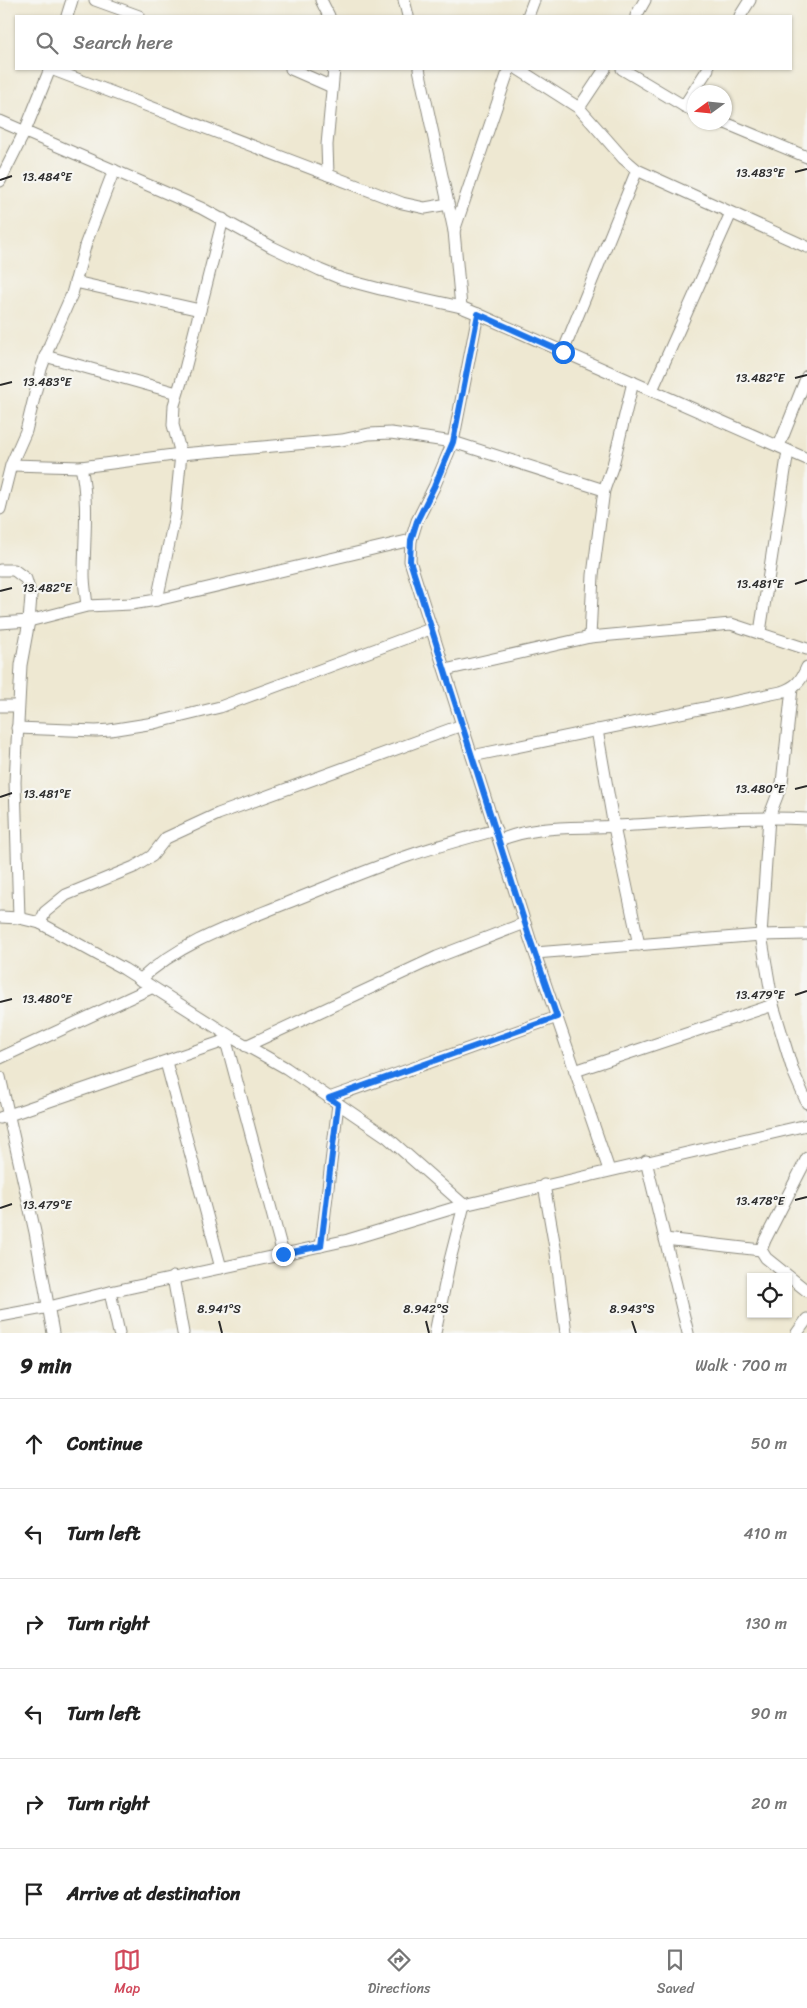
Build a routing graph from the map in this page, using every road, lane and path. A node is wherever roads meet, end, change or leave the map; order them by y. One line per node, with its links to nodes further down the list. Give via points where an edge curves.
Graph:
1 (72, 0): 8 (street)
2 (95, 0): 9 (street)
3 (321, 0): 10 (street)
4 (404, 0): 11 (street)
5 (534, 0): 12 (street)
6 (645, 0): 13 (street)
7 (750, 0): 14 (street)
8 (67, 15)
9 (136, 15)
10 (328, 15)
11 (408, 15)
12 (528, 15)
13 (637, 15)
14 (741, 15)
15 (50, 70): 31 (street)
16 (53, 70): 35 (street)
17 (293, 70): 26 (street)
18 (334, 70): 26 (street)
19 (419, 70): 37 (street)
20 (509, 70): 40 (street)
21 (520, 70): 28 (street)
22 (603, 70): 28 (street)
23 (624, 70): 27 (street)
24 (708, 70): 25 (street)
25 (700, 85)
26 (332, 87): 35 (street)
27 (687, 107)
28 (579, 108): 34 (street, via 622,158)
29 (0, 121): 31 (street)
30 (732, 125): 32 (street)
31 (25, 131): 33 (street); 36 (street)
32 (806, 153)
33 (114, 170): 39 (street); 42 (street)
34 (637, 170): 38 (street); 46 (street)
35 (328, 175): 37 (street, via 417,207)
36 (0, 181)
37 (448, 204): 40 (street)
38 (731, 212): 41 (street); 50 (street)
39 (223, 219): 43 (street, via 272,247 342,279); 44 (street)
40 (454, 231): 43 (street)
41 (807, 247)
42 (75, 282): 44 (street); 47 (street)
43 (461, 307): 45 (street)
44 (200, 310): 51 (street)
45 (478, 314): 46 (street); 52 (street)
46 (563, 352): 49 (street)
47 (46, 356): 51 (street); 56 (street, via 26,431)
48 (807, 376): 53 (street)
49 (633, 382): 50 (street); 58 (street)
50 (652, 390): 53 (street)
51 (177, 393): 54 (street, via 173,425)
52 (453, 442): 54 (street, via 391,433); 58 (street); 60 (street)
53 (784, 448): 55 (street); 67 (street)
54 (181, 454): 57 (street); 62 (street, via 175,515)
55 (807, 459)
56 (12, 465): 57 (street); 59 (street)
57 (81, 467): 63 (street)
58 (604, 490): 68 (street, via 593,575)
59 (0, 509)
60 (411, 540): 62 (street); 66 (street, via 410,561)
61 (0, 570): 64 (street, via 14,570 26,579 31,596)
62 (157, 600): 63 (street)
63 (87, 606): 64 (street)
64 (29, 621): 65 (street); 74 (street)
65 (0, 623)
66 (433, 628): 71 (street); 76 (street, via 220,708 110,730)
67 (760, 632): 68 (street, via 731,624); 69 (street)
68 (590, 637): 71 (street)
69 (807, 649)
70 (807, 667): 72 (street, via 802,680)
71 (445, 670): 75 (street)
72 (792, 688): 77 (street); 79 (street, via 782,783)
73 (0, 706): 74 (street)
74 (18, 706): 76 (street)
75 (462, 725): 78 (street); 85 (street, via 218,814 166,838 152,856 134,867 66,895 45,912)
76 (17, 728): 84 (street, via 15,782)
77 (597, 730): 78 (street); 81 (street)
78 (472, 756): 82 (street)
79 (769, 816): 80 (street); 81 (street); 87 (street)
80 (807, 819)
81 (614, 826): 82 (street, via 551,827); 89 (street)
82 (498, 835): 86 (street); 91 (street, via 407,856 237,923 202,939 150,970)
83 (0, 917): 84 (street)
84 (19, 918): 85 (street)
85 (40, 923): 91 (street)
86 (525, 923): 90 (street); 96 (street, via 437,958)
87 (761, 934): 88 (street); 89 (street); 93 (street)
88 (807, 934)
89 (639, 945): 90 (street)
90 (535, 953): 94 (street)
91 (140, 980): 92 (street)
92 (151, 988): 95 (street); 97 (street)
93 (773, 1005): 99 (street); 102 (street, via 793,1071)
94 (557, 1017): 99 (street); 101 (street)
95 (230, 1040): 96 (street); 98 (street); 113 (street)
96 (246, 1046): 101 (street, via 286,1068)
97 (0, 1058)
98 (166, 1062): 103 (street); 114 (street)
99 (575, 1070): 107 (street)
100 (0, 1077): 103 (street)
101 (333, 1101): 109 (street, via 387,1138); 111 (street)
102 (807, 1103)
103 (4, 1117): 118 (street, via 35,1232)
104 (807, 1125): 106 (street)
105 (807, 1158): 112 (street)
106 (646, 1161): 107 (street); 110 (street)
107 (609, 1170): 108 (street)
108 (544, 1185): 109 (street); 125 (street)
109 (464, 1205): 111 (street); 124 (street)
110 (665, 1239): 112 (street); 126 (street)
111 (321, 1246): 113 (street)
112 (761, 1250): 116 (street, via 766,1258)
113 (283, 1254): 114 (street)
114 (221, 1268): 115 (street)
115 (173, 1278): 117 (street); 123 (street)
116 (807, 1291)
117 (110, 1292): 118 (street); 122 (street)
118 (50, 1307): 119 (street); 121 (street)
119 (0, 1316)
120 (807, 1319): 127 (street)
121 (53, 1333)
122 (119, 1333)
123 (183, 1333)
124 (435, 1333)
125 (566, 1333)
126 (688, 1333)
127 (797, 1333)

